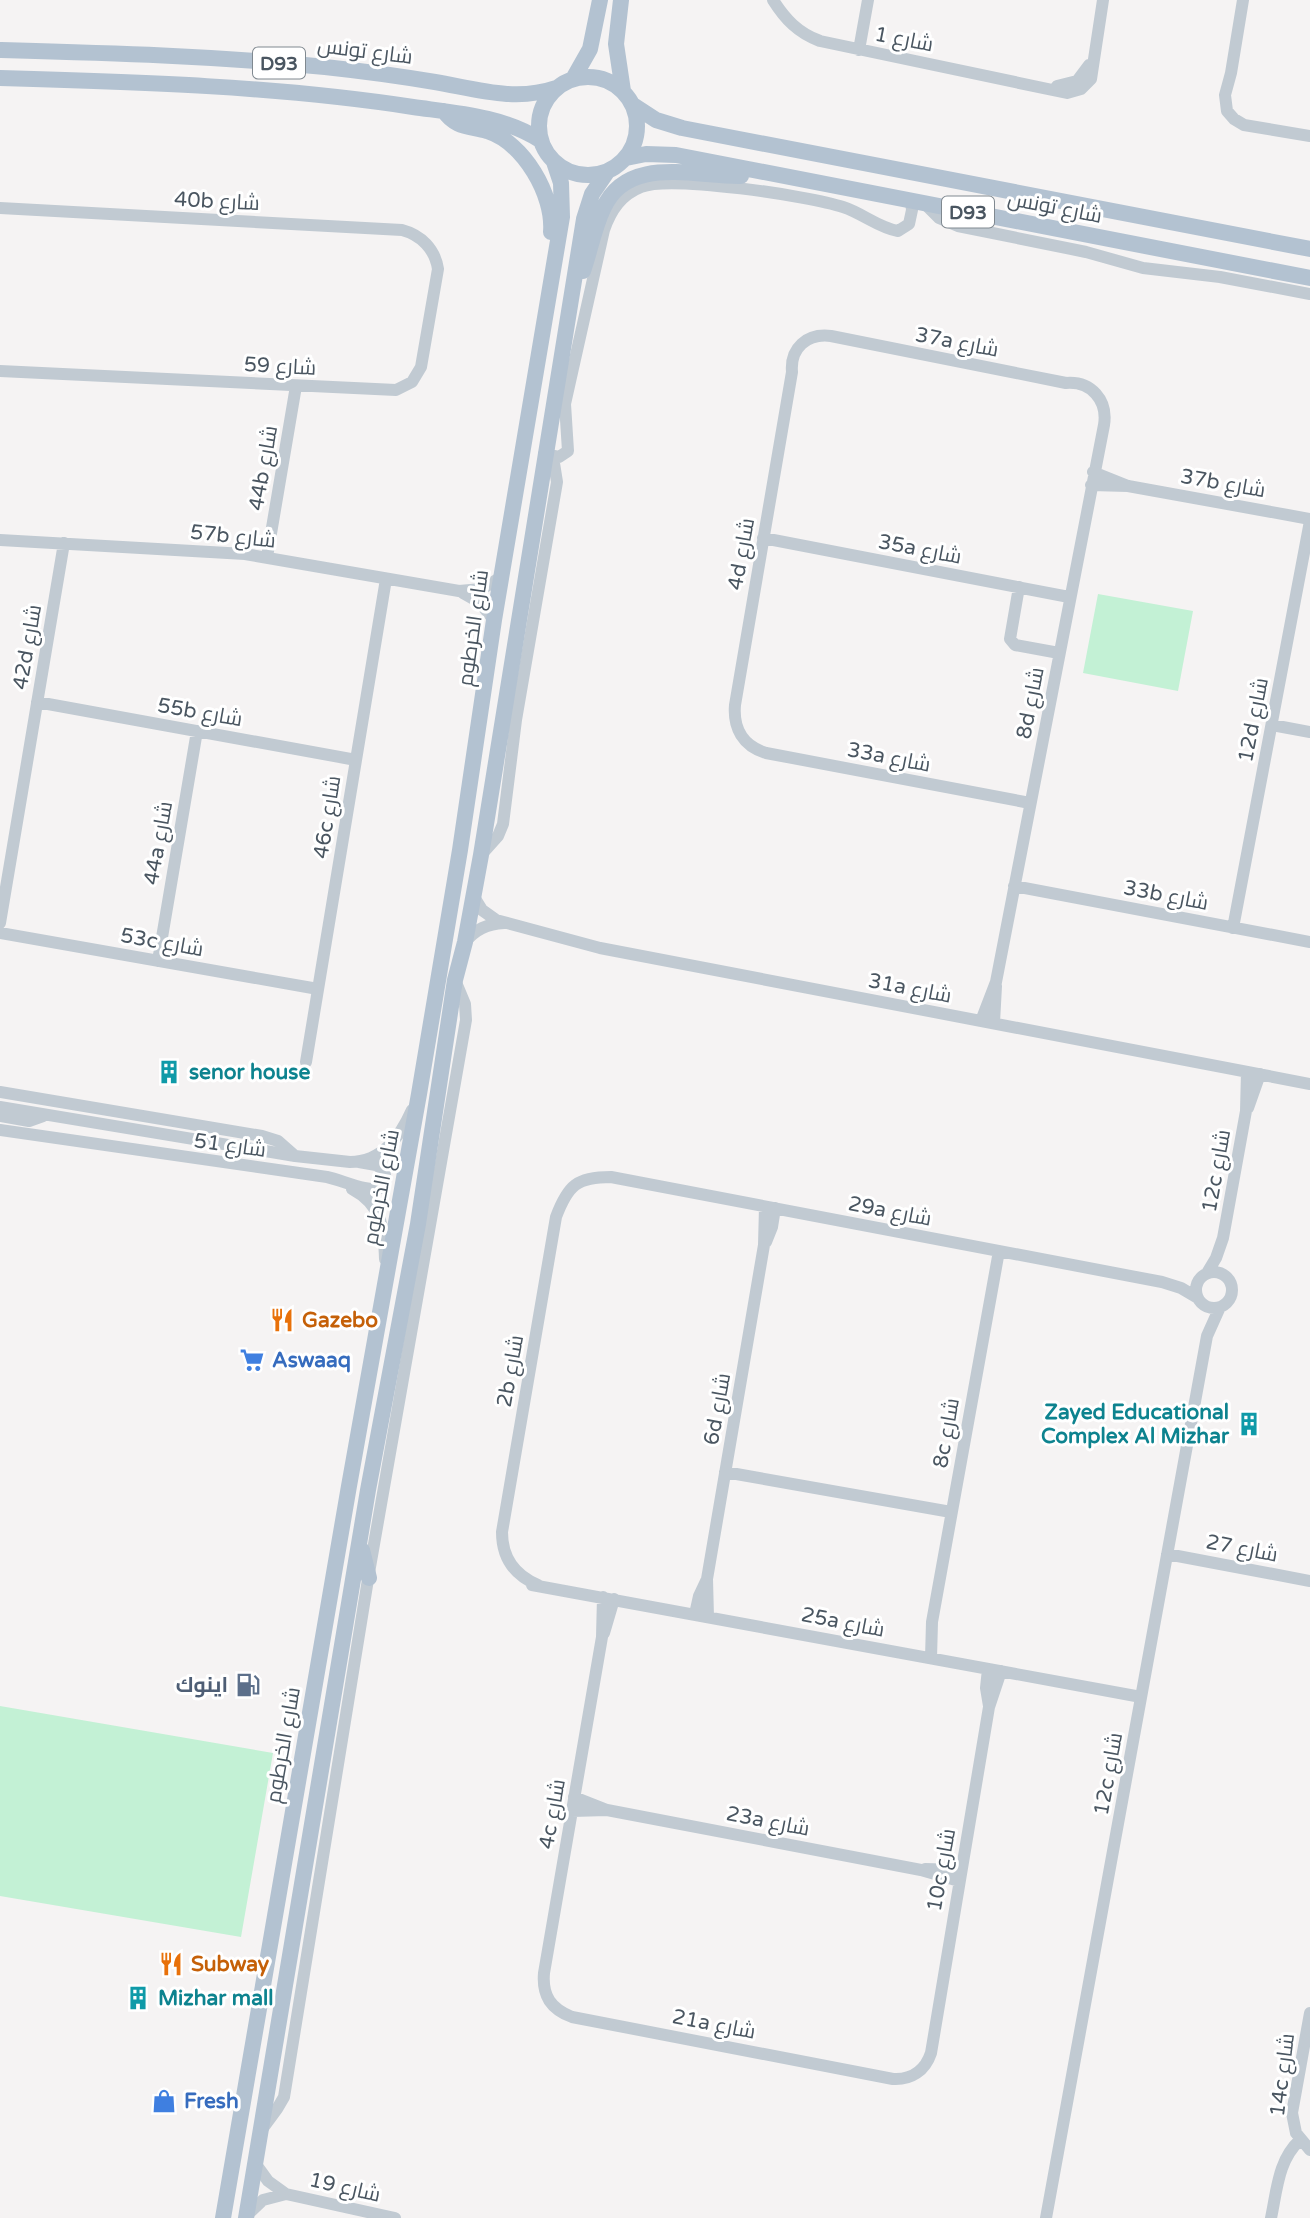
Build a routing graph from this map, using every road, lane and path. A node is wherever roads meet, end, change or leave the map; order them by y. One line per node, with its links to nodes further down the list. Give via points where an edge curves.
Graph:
1 (600, 0): 10 (main road, via 590,49)
2 (621, 0): 12 (main road, via 616,44)
3 (773, 0): 8 (street, شارع 1, via 805,35)
4 (868, 0): 8 (street)
5 (1103, 0): 8 (street, شارع 1, via 1094,55 1077,81 1063,86 1043,87)
6 (1243, 0): 15 (street, via 1231,73 1234,110 1261,127)
7 (0, 50): 11 (main road, شارع تونس / D93, via 323,66 511,96)
8 (859, 50)
9 (0, 78): 14 (main road, D93, via 255,88)
10 (573, 79): 11 (main road); 12 (main road, via 600,78)
11 (556, 88): 16 (main road, via 540,112)
12 (623, 91): 13 (main road)
13 (633, 105): 17 (main road, via 638,132); 24 (main road, شارع تونس / D93, via 656,120 682,128)
14 (444, 111): 16 (main road, D93, via 501,122); 25 (main road, via 460,125 504,140 524,160 550,204)
15 (1310, 136)
16 (540, 140): 18 (main road)
17 (626, 158): 19 (main road); 20 (main road, شارع تونس / D93, via 666,154)
18 (554, 162): 19 (main road, via 573,173); 25 (main road, شارع الخرطوم, via 563,206)
19 (607, 172): 27 (main road, شارع الخرطوم, via 585,211)
20 (767, 173): 21 (main road, شارع تونس / D93); 27 (main road, via 656,172 631,179 603,206 582,274)
21 (918, 202): 26 (main road, شارع تونس / D93); 28 (street, via 958,226 1143,268); 33 (street, via 909,224 898,231 843,207 751,190 664,183 630,192 609,215 604,230 565,404)
22 (0, 208): 23 (street, 40b شارع, via 402,230)
23 (427, 244): 31 (street, شارع 59, via 436,258 437,275 422,367 412,382 387,390)
24 (1310, 249)
25 (555, 260): 44 (main road, شارع الخرطوم)
26 (1310, 278)
27 (571, 291): 34 (main road, شارع الخرطوم)
28 (1310, 294)
29 (806, 345): 32 (street, 37a شارع, via 840,339 1083,385); 40 (street, 4d شارع, via 793,357)
30 (0, 371): 31 (street, شارع 59)
31 (296, 386): 43 (street, 44b شارع)
32 (1095, 398): 35 (street, 8d شارع, via 1102,431)
33 (568, 451): 34 (street, via 563,456); 36 (street)
34 (549, 456): 36 (street); 58 (main road, شارع الخرطوم)
35 (1093, 472): 37 (street, 8d شارع); 38 (street, 37b شارع)
36 (557, 482): 58 (street, via 503,824)
37 (1091, 485): 38 (street, 37b شارع); 48 (street, 8d شارع)
38 (1128, 486): 39 (street, 37b شارع)
39 (1310, 520): 52 (street, 12d شارع)
40 (763, 538): 46 (street, 35a شارع); 55 (street, 4d شارع, via 735,705 735,720)
41 (0, 540): 42 (street, 57b شارع)
42 (64, 543): 43 (street, 57b شارع); 51 (street, 42d شارع)
43 (267, 557): 45 (street, 57b شارع)
44 (501, 577): 47 (street, 57b شارع, via 482,589); 49 (main road, شارع الخرطوم)
45 (386, 579): 47 (street, 57b شارع); 56 (street, 46c شارع)
46 (1019, 587): 48 (street, 35a شارع); 50 (street, via 1010,639 1015,645)
47 (459, 591): 49 (street, 57b شارع, via 479,602)
48 (1069, 597): 50 (street, 8d شارع)
49 (494, 620): 65 (main road, شارع الخرطوم)
50 (1059, 653): 57 (street, 8d شارع)
51 (37, 702): 53 (street, 55b شارع); 61 (street, 42d شارع)
52 (1272, 725): 54 (street); 63 (street, 12d شارع)
53 (197, 731): 56 (street, 55b شارع); 68 (street, 44a شارع)
54 (1310, 732)
55 (744, 741): 57 (street, 33a شارع, via 766,753)
56 (356, 760): 70 (street, 46c شارع)
57 (1030, 803): 59 (street, 8d شارع)
58 (481, 855): 60 (main road, شارع الخرطوم)
59 (1014, 886): 63 (street, 33b شارع); 71 (street, 8d شارع)
60 (474, 897): 62 (street, 31a شارع, via 489,915); 66 (main road, شارع الخرطوم)
61 (0, 923)
62 (505, 923): 66 (street, via 486,925); 71 (street, 31a شارع, via 600,948)
63 (1233, 928): 67 (street, 33b شارع)
64 (0, 933): 68 (street, 53c شارع)
65 (445, 934): 72 (main road, via 454,938 456,945 442,1007); 78 (main road, شارع الخرطوم)
66 (465, 942): 69 (main road, شارع الخرطوم)
67 (1310, 942)
68 (158, 961): 70 (street, 53c شارع)
69 (455, 979): 72 (main road, شارع الخرطوم); 105 (street, via 466,1020)
70 (318, 989): 73 (street, 46c شارع)
71 (988, 1022): 74 (street, 31a شارع)
72 (443, 1055): 100 (main road, شارع الخرطوم, via 418,1223)
73 (306, 1062)
74 (1247, 1072): 75 (street, 31a شارع); 80 (street, 12c شارع)
75 (1260, 1074): 76 (street, 31a شارع); 80 (street, 12c شارع)
76 (1310, 1084)
77 (0, 1091): 84 (street, via 262,1136)
78 (419, 1094): 85 (street, via 394,1141 386,1150); 91 (main road, شارع الخرطوم)
79 (0, 1107): 81 (street, شارع 51)
80 (1247, 1111): 89 (street, 12c شارع)
81 (46, 1114): 82 (street, via 29,1121); 84 (street, شارع 51)
82 (0, 1116)
83 (0, 1130): 86 (street, شارع 51)
84 (295, 1156): 85 (street, شارع 51)
85 (359, 1162): 86 (street, via 384,1171 386,1180 381,1188 372,1190)
86 (327, 1177): 91 (street, شارع 51, via 363,1196 377,1211 383,1225)
87 (573, 1182): 88 (street, 29a شارع, via 588,1172 600,1173); 104 (street, 2b شارع, via 562,1188 557,1199 497,1547)
88 (770, 1208): 90 (street, 29a شارع); 98 (street, 6d شارع, via 772,1227 764,1245)
89 (1223, 1238): 92 (street, 12c شارع); 93 (street, 12c شارع)
90 (999, 1251): 94 (street, 29a شارع); 101 (street, 8c شارع)
91 (385, 1276): 99 (main road, شارع الخرطوم)
92 (1203, 1276): 93 (street, via 1217,1272); 94 (street, 29a شارع); 95 (street, via 1196,1288)
93 (1226, 1276): 96 (street, via 1231,1295)
94 (1163, 1282): 95 (street, 29a شارع)
95 (1199, 1301): 96 (street, via 1209,1308); 97 (street, 12c شارع)
96 (1220, 1307): 97 (street, 12c شارع)
97 (1206, 1336): 103 (street, 12c شارع)
98 (726, 1472): 101 (street); 108 (street, 6d شارع)
99 (349, 1486): 100 (main road); 126 (main road, شارع الخرطوم)
100 (368, 1490): 102 (main road, شارع الخرطوم)
101 (951, 1512): 109 (street, 8c شارع, via 932,1622 924,1638)
102 (360, 1542): 105 (main road); 119 (main road, شارع الخرطوم)
103 (1167, 1554): 106 (street, شارع 27); 111 (street, 12c شارع)
104 (504, 1561): 107 (street, 25a شارع, via 506,1573 525,1584)
105 (369, 1578): 119 (street, via 284,2097)
106 (1310, 1581)
107 (609, 1598): 108 (street, 25a شارع); 112 (street, 4c شارع)
108 (701, 1615): 109 (street, 25a شارع)
109 (925, 1657): 110 (street, 25a شارع)
110 (994, 1670): 111 (street, 25a شارع); 115 (street, 10c شارع)
111 (1141, 1697): 128 (street, 12c شارع)
112 (574, 1797): 113 (street, 4c شارع); 114 (street, 23a شارع)
113 (572, 1811): 114 (street, 23a شارع); 116 (street, 4c شارع, via 544,1973)
114 (607, 1811): 115 (street, 23a شارع)
115 (960, 1876): 118 (street, 10c شارع, via 929,2059)
116 (546, 1998): 118 (street, 21a شارع, via 572,2017 881,2076)
117 (1310, 2013): 120 (street, 14c شارع, via 1292,2113)
118 (916, 2070)
119 (259, 2134): 122 (main road, شارع الخرطوم)
120 (1300, 2140): 121 (street); 123 (street)
121 (1310, 2150): 123 (street)
122 (255, 2163): 124 (street, شارع 19, via 268,2181); 125 (main road, شارع الخرطوم)
123 (1281, 2171): 129 (street)
124 (286, 2194): 125 (street, شارع 19, via 263,2200); 127 (street, شارع 19)
125 (246, 2217)
126 (223, 2218)
127 (395, 2218)
128 (1046, 2218)
129 (1270, 2218)

